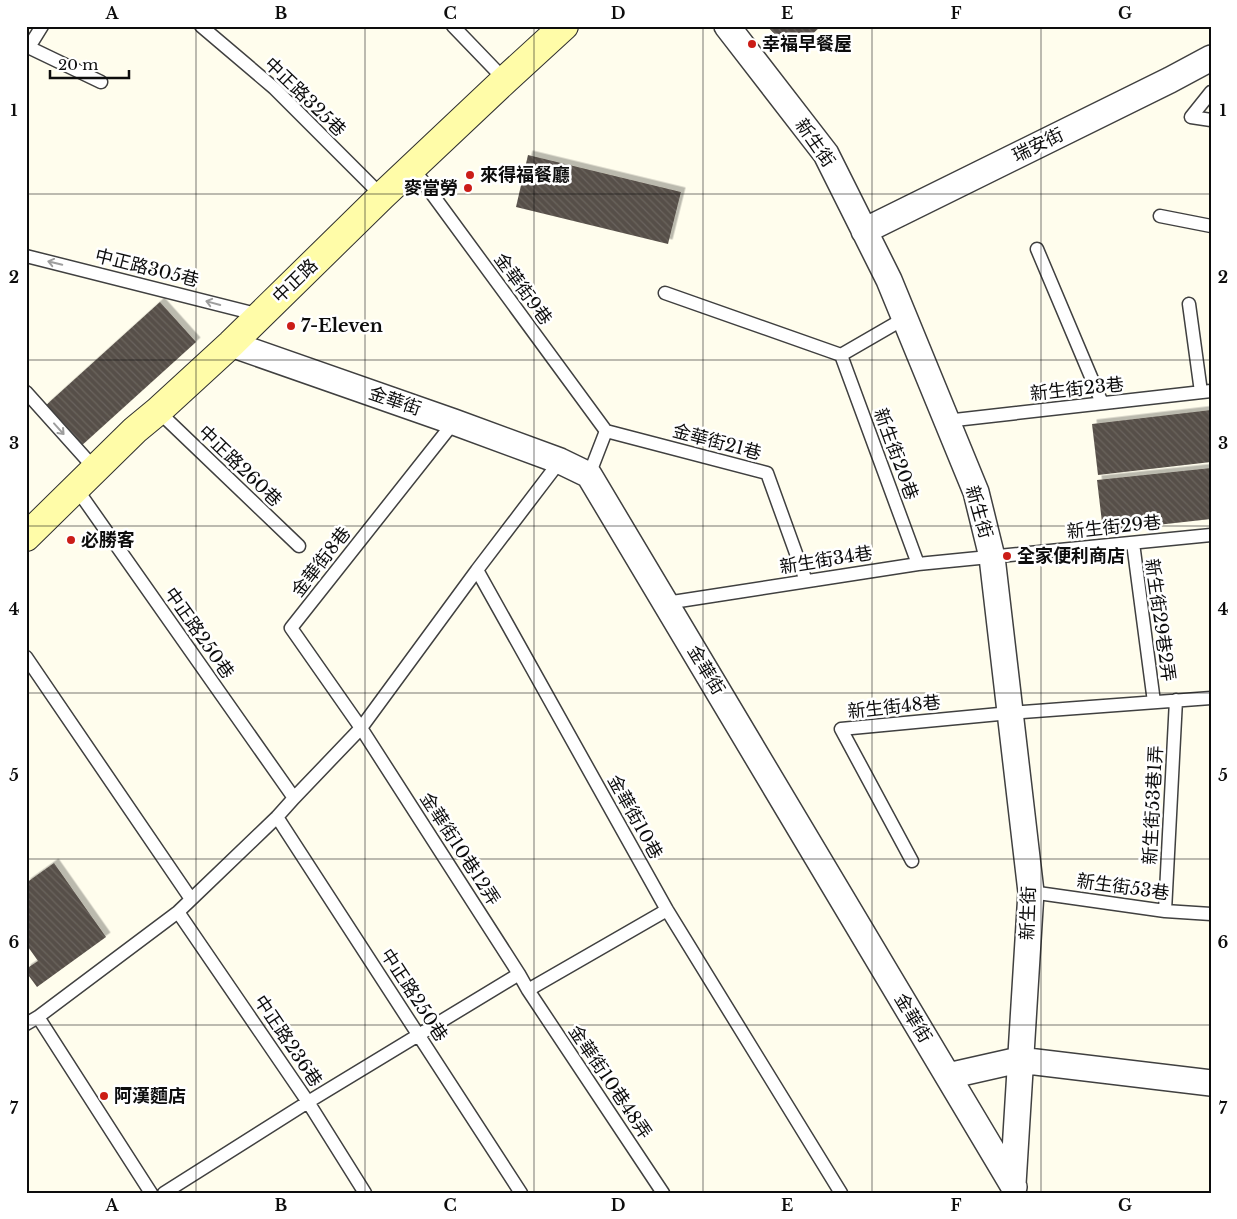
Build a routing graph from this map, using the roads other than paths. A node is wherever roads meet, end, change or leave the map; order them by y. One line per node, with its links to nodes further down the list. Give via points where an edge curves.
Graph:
1 (42, 26): 6 (lane)
2 (201, 26): 13 (lane, 中正路325巷, via 274,88)
3 (453, 26): 8 (lane)
4 (564, 26): 8 (main road, 中正路)
5 (727, 26): 16 (street, 新生街, via 826,154)
6 (28, 46): 9 (lane)
7 (1211, 58): 16 (street, 瑞安街)
8 (505, 80): 12 (main road, 中正路)
9 (101, 82)
10 (1211, 92): 11 (lane, via 1191,117)
11 (1211, 120)
12 (413, 168): 13 (main road, 中正路); 31 (lane, 金華街9巷)
13 (382, 196): 21 (main road, 中正路)
14 (1160, 216): 15 (lane)
15 (1211, 226)
16 (864, 231): 22 (street, 新生街)
17 (1037, 249): 27 (lane)
18 (26, 256): 21 (lane, 中正路305巷, one-way to 18)
19 (665, 293): 24 (lane)
20 (1189, 304): 26 (lane)
21 (260, 316): 23 (main road, 中正路)
22 (905, 318): 24 (lane); 29 (street, 新生街)
23 (231, 344): 28 (main road, 中正路); 30 (street, 金華街)
24 (841, 355): 41 (lane, 新生街20巷)
25 (26, 392): 33 (lane, one-way to 33)
26 (1206, 392): 27 (lane, 新生街23巷)
27 (1102, 404): 29 (lane, 新生街23巷)
28 (158, 411): 33 (main road, 中正路); 39 (lane, 中正路260巷)
29 (946, 421): 40 (street, 新生街, via 976,492)
30 (454, 422): 32 (street, 金華街); 50 (lane, 金華街8巷, via 291,628)
31 (606, 432): 34 (lane); 43 (lane, 金華街21巷, via 767,473)
32 (560, 461): 34 (street, 金華街); 42 (lane)
33 (96, 470): 35 (main road, 中正路)
34 (589, 476): 44 (street, 金華街)
35 (76, 488): 37 (main road, 中正路); 51 (lane, 中正路250巷)
36 (1211, 535): 38 (lane, 新生街29巷)
37 (26, 537)
38 (1133, 543): 40 (lane, 新生街29巷); 48 (lane, 新生街29巷2弄)
39 (299, 546)
40 (992, 557): 41 (lane, 新生街34巷); 49 (street, 新生街)
41 (918, 564): 43 (lane, 新生街34巷)
42 (477, 570): 50 (lane); 56 (lane, 金華街10巷)
43 (806, 581): 44 (lane, 新生街34巷)
44 (666, 603): 66 (street, 金華街)
45 (26, 657): 55 (lane)
46 (1211, 698): 47 (lane)
47 (1176, 700): 48 (lane); 57 (lane, 新生街53巷1弄)
48 (1154, 702): 49 (lane)
49 (1010, 713): 53 (lane, 新生街48巷, via 841,729); 54 (street, 新生街)
50 (362, 728): 51 (lane); 60 (lane, 金華街10巷12弄)
51 (294, 798): 52 (lane)
52 (278, 817): 55 (lane); 64 (lane, 中正路250巷)
53 (912, 861)
54 (1030, 892): 57 (lane, 新生街53巷); 65 (street, 新生街)
55 (191, 899): 58 (lane)
56 (667, 910): 61 (lane); 75 (lane, 金華街10巷)
57 (1165, 911): 59 (lane, 新生街53巷)
58 (178, 912): 62 (lane); 68 (lane, 中正路236巷)
59 (1211, 914)
60 (518, 974): 61 (lane, 金華街10巷12弄); 64 (lane)
61 (528, 990): 74 (lane, 金華街10巷48弄)
62 (38, 1017): 63 (lane); 70 (lane)
63 (26, 1024)
64 (419, 1035): 68 (lane); 73 (lane, 中正路250巷)
65 (1020, 1060): 66 (street); 67 (street); 69 (street, 新生街)
66 (948, 1076): 69 (street, 金華街)
67 (1211, 1083)
68 (308, 1102): 71 (lane); 72 (lane, 中正路236巷)
69 (1015, 1188)
70 (151, 1193)
71 (164, 1193)
72 (365, 1193)
73 (521, 1193)
74 (663, 1193)
75 (841, 1193)

